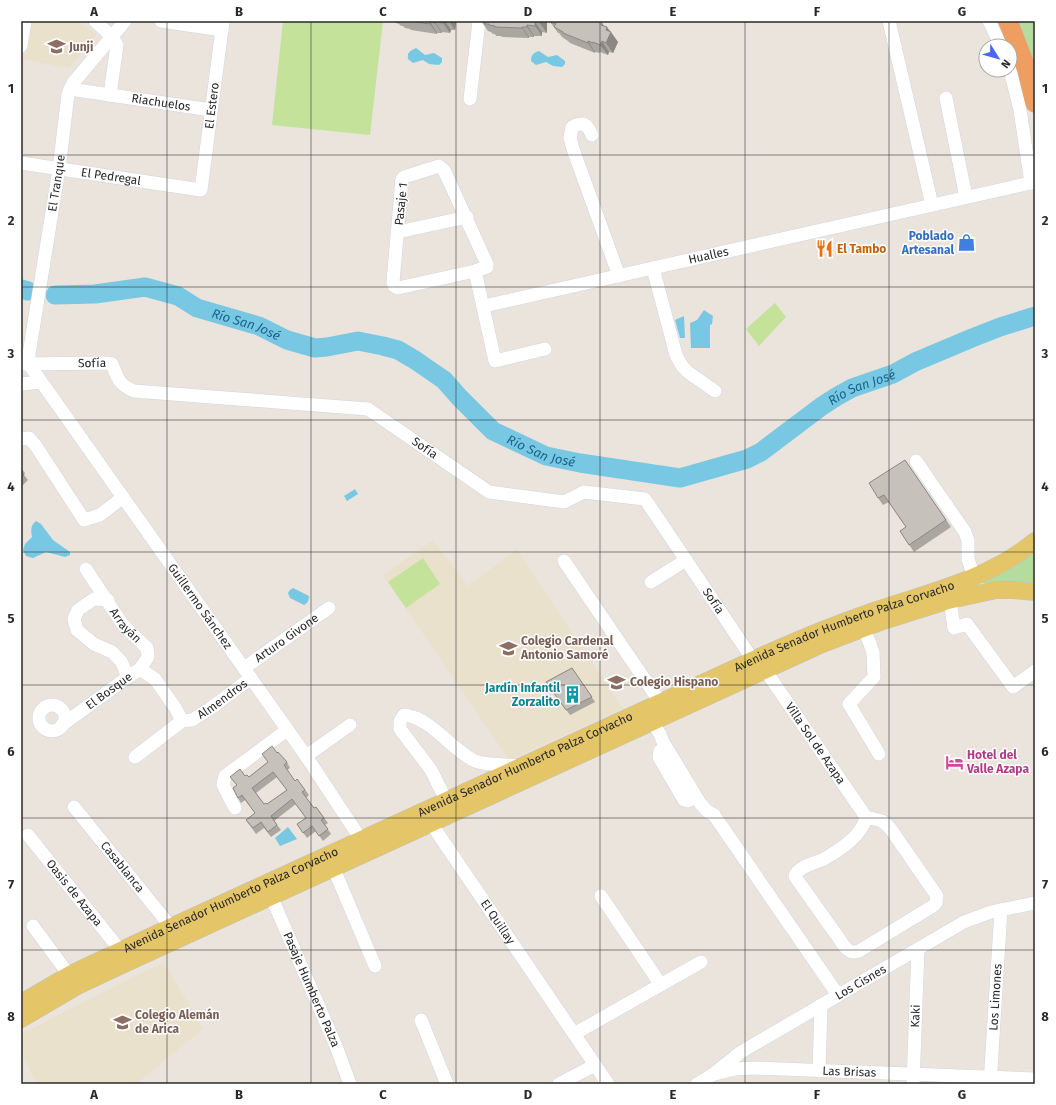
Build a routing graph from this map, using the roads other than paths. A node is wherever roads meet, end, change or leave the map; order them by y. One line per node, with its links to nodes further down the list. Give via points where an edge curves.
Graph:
1 (25, 21): 12 (street)
2 (95, 21): 10 (street)
3 (125, 21): 10 (street)
4 (161, 21): 9 (street)
5 (479, 21): 17 (street)
6 (889, 21): 26 (street)
7 (989, 21): 11 (street)
8 (1008, 21): 18 (highway, via 1027,70)
9 (222, 25): 19 (street, El Estero)
10 (112, 37): 14 (street); 15 (street, via 118,45)
11 (997, 38)
12 (21, 46)
13 (1012, 78): 23 (street)
14 (70, 89): 15 (street, Riachuelos); 22 (street, El Tranque)
15 (110, 95): 19 (street, Riachuelos)
16 (946, 98): 25 (street)
17 (470, 99)
18 (1035, 104)
19 (211, 110): 24 (street, El Estero)
20 (592, 135): 31 (street, via 585,124 579,123 572,127 570,138)
21 (21, 163): 22 (street, El Pedregal)
22 (59, 169): 24 (street, El Pedregal); 34 (street, El Tranque, via 29,354)
23 (1033, 182): 25 (street, Hualles)
24 (201, 190)
25 (966, 197): 26 (street, Hualles)
26 (932, 205): 29 (street, Hualles)
27 (467, 217): 28 (street); 28 (street, Pasaje 1, via 444,170 439,166 402,179); 30 (street, Pasaje 1, via 487,264 486,268)
28 (398, 232): 30 (street, Pasaje 1, via 393,282 396,287)
29 (653, 268): 31 (street, Hualles); 37 (street, via 676,355 688,373)
30 (475, 271): 32 (street)
31 (619, 276): 32 (street, Hualles)
32 (484, 306): 33 (street, via 495,361)
33 (545, 349)
34 (25, 364): 35 (street, Guillermo Sánchez); 42 (street, Sofía, via 112,364 124,387 134,391 368,409 489,492 564,502 584,492 645,498)
35 (42, 382): 36 (street); 40 (street, Guillermo Sánchez)
36 (21, 384)
37 (715, 391)
38 (21, 439): 40 (street, via 29,438 36,446 84,520 100,515)
39 (916, 461): 45 (street, via 965,532 968,559)
40 (123, 497): 55 (street, Guillermo Sánchez)
41 (1035, 541): 45 (main road, Avenida Senador Humberto Palza Corvacho, via 1000,566)
42 (686, 560): 46 (street); 52 (street, Sofía)
43 (564, 561): 57 (street)
44 (86, 569): 48 (street, Arrayán)
45 (974, 577): 52 (main road, Avenida Senador Humberto Palza Corvacho, via 937,592 836,625)
46 (651, 582)
47 (1035, 592): 49 (main road, Avenida Senador Humberto Palza Corvacho, via 996,590)
48 (108, 600): 53 (street, Arrayán, via 123,625 147,648 148,657); 56 (street, via 94,599 78,610 74,619 77,630 94,644 112,652 121,661)
49 (950, 600): 51 (main road, Avenida Senador Humberto Palza Corvacho); 54 (street, via 954,628 967,624 1013,687)
50 (329, 608): 55 (street, Arturo Givone)
51 (864, 628): 52 (main road, Avenida Senador Humberto Palza Corvacho); 63 (street, via 873,652 874,677 849,704)
52 (759, 665): 57 (main road, Avenida Senador Humberto Palza Corvacho); 59 (main road, Avenida Senador Humberto Palza Corvacho); 71 (street, Villa Sol de Azapa)
53 (140, 669): 56 (street, El Bosque); 58 (street, El Bosque, via 155,679)
54 (1035, 671)
55 (248, 673): 58 (street, Almendros, via 211,708 192,720); 62 (street, Guillermo Sánchez)
56 (128, 677): 60 (street, El Bosque)
57 (660, 702): 66 (main road, Avenida Senador Humberto Palza Corvacho)
58 (182, 720): 65 (street, Almendros)
59 (652, 722): 70 (main road, Avenida Senador Humberto Palza Corvacho); 87 (street, via 696,797 707,811 714,815)
60 (62, 725)
61 (350, 725): 64 (street)
62 (288, 730): 64 (street, Guillermo Sánchez); 69 (street, via 225,776 223,785)
63 (879, 754)
64 (306, 756): 73 (street, Guillermo Sánchez)
65 (135, 758)
66 (521, 766): 67 (main road, Avenida Senador Humberto Palza Corvacho); 67 (street, via 477,762 461,754 414,716 404,715 400,721 400,729 431,770)
67 (446, 800): 70 (main road, Avenida Senador Humberto Palza Corvacho)
68 (74, 807): 80 (street, Casablanca)
69 (235, 808)
70 (426, 817): 73 (main road, Avenida Senador Humberto Palza Corvacho); 92 (street, El Quillay)
71 (866, 817): 71 (street, via 863,827 856,836 824,859 799,870 795,876 845,947 854,952 933,906 937,900 936,893 890,828 882,821)
72 (28, 835): 82 (street, Oasis de Azapa)
73 (365, 845): 74 (main road, Avenida Senador Humberto Palza Corvacho); 80 (main road, Avenida Senador Humberto Palza Corvacho)
74 (333, 867): 75 (main road, Avenida Senador Humberto Palza Corvacho); 84 (street)
75 (270, 896): 90 (main road, Avenida Senador Humberto Palza Corvacho, via 79,986); 99 (street, Pasaje Humberto Palza)
76 (601, 896): 86 (street)
77 (1035, 903): 78 (street, Los Cisnes)
78 (1001, 910): 81 (street, Los Cisnes, via 969,920); 98 (street, Los Limones)
79 (33, 926): 85 (street)
80 (171, 926): 82 (main road, Avenida Senador Humberto Palza Corvacho)
81 (918, 949): 87 (street, Los Cisnes); 96 (street, Kaki)
82 (120, 950): 85 (main road, Avenida Senador Humberto Palza Corvacho)
83 (701, 962): 86 (street)
84 (375, 966)
85 (69, 976): 88 (main road, Avenida Senador Humberto Palza Corvacho)
86 (661, 985): 92 (street)
87 (838, 995): 89 (street, Los Cisnes)
88 (21, 1003)
89 (821, 1005): 94 (street); 95 (street, Los Cisnes, via 741,1052)
90 (21, 1019)
91 (421, 1020): 100 (street)
92 (574, 1034): 93 (street, El Quillay)
93 (595, 1066): 101 (street); 102 (street, El Quillay)
94 (819, 1071): 95 (street, Las Brisas, via 745,1068); 96 (street, Las Brisas)
95 (712, 1075): 103 (street, Los Cisnes)
96 (914, 1079): 98 (street, Las Brisas)
97 (1035, 1079): 98 (street, Las Brisas)
98 (990, 1081)
99 (350, 1084)
100 (447, 1084)
101 (559, 1084)
102 (608, 1084)
103 (697, 1084)

